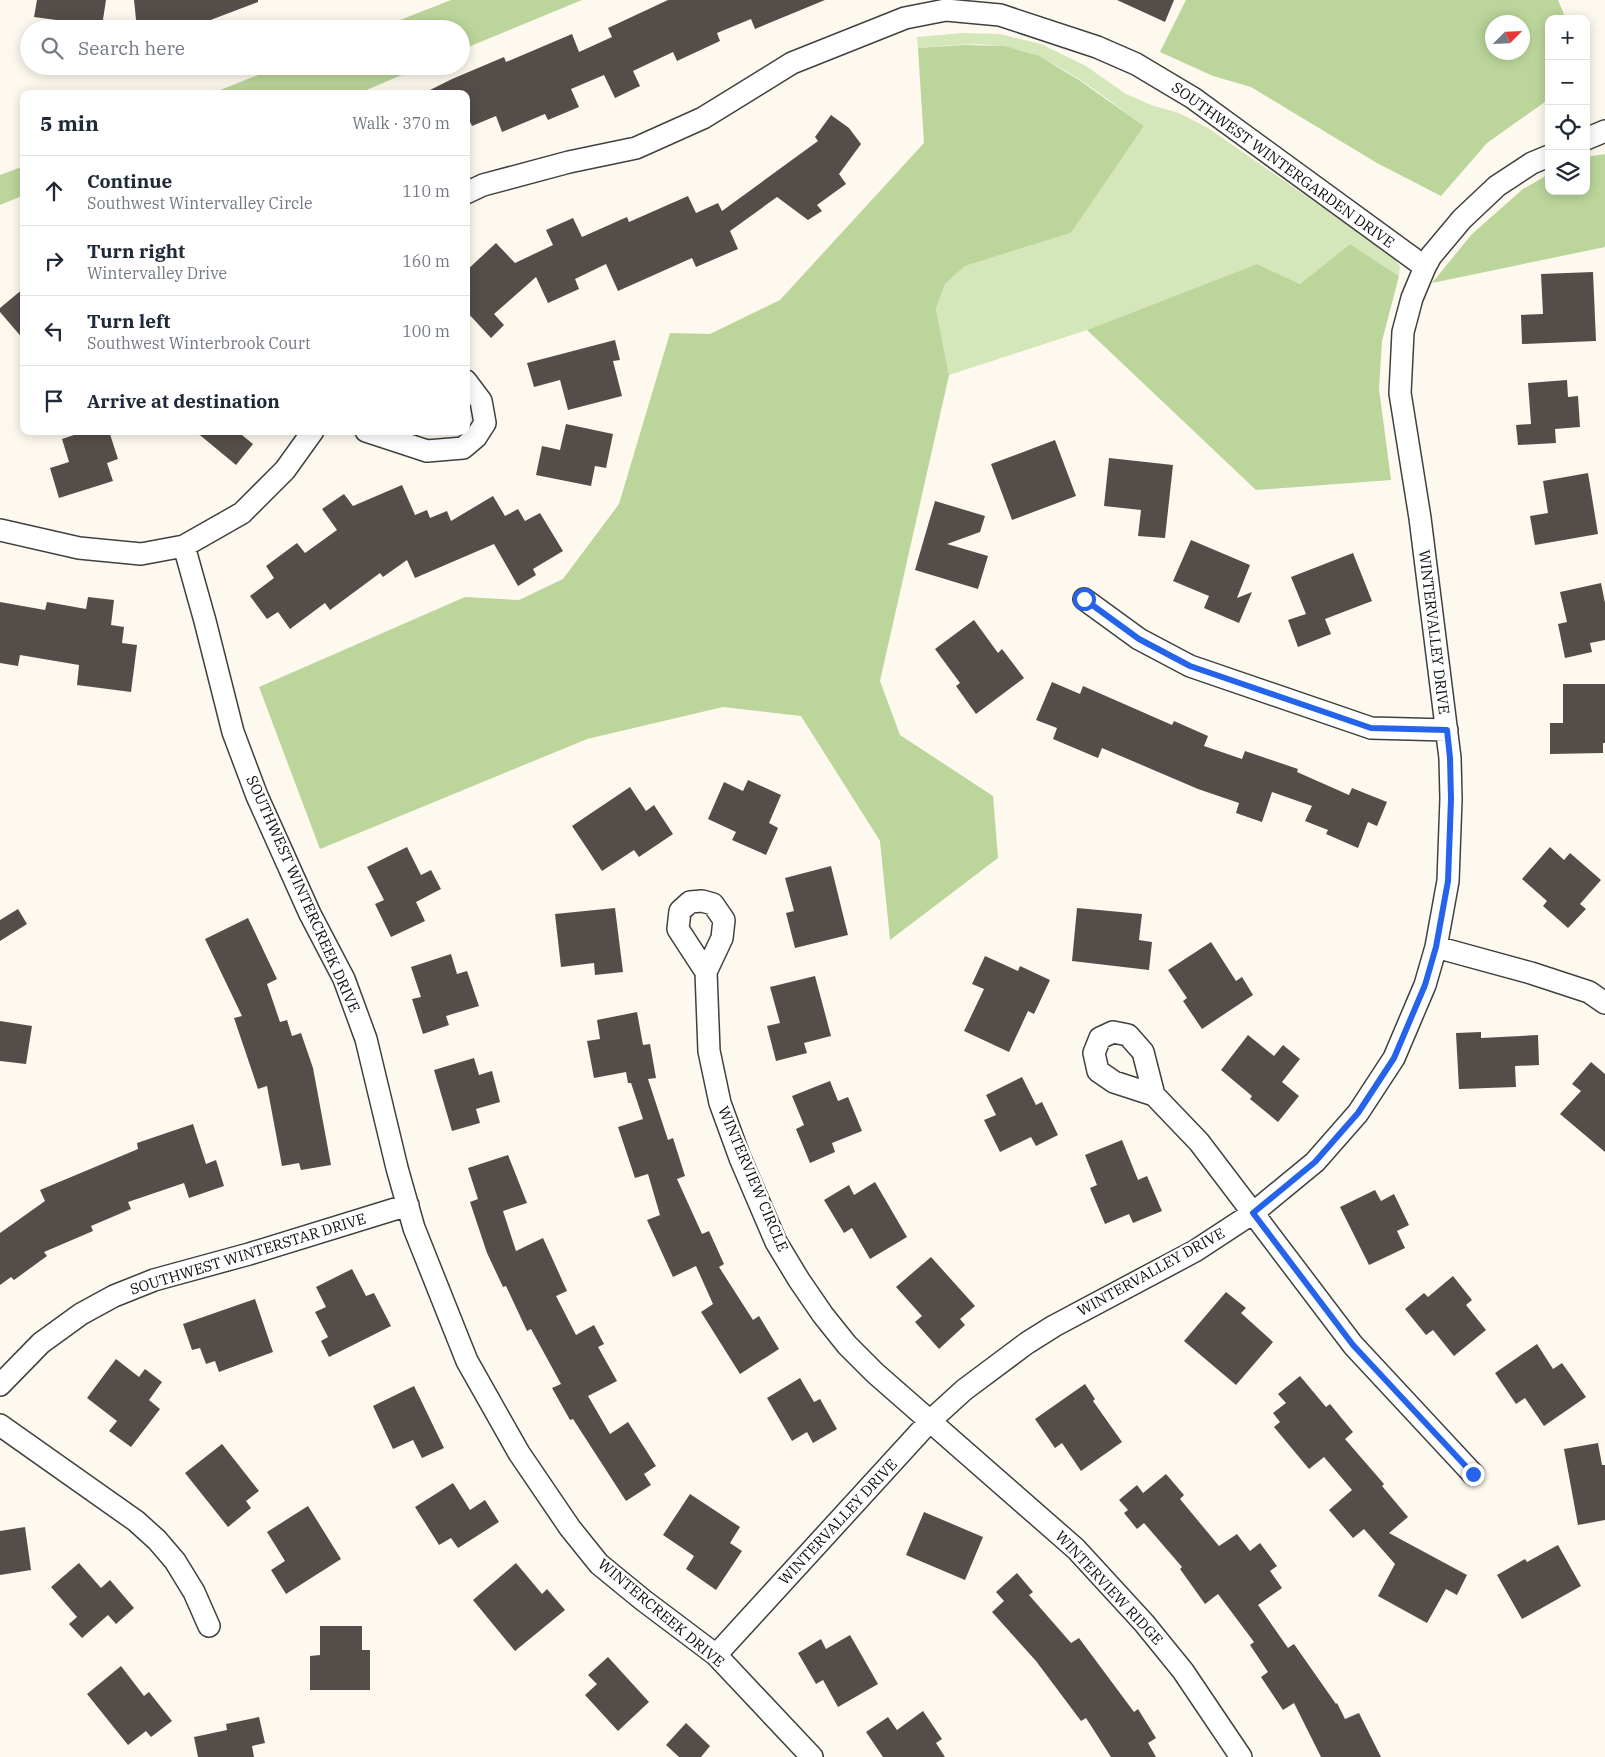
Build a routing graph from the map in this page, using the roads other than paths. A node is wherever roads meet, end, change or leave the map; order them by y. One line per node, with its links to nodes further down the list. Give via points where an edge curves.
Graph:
1 (1605, 131): 2 (street)
2 (1590, 137)
3 (1545, 158): 5 (street, WINTERVALLEY DRIVE, via 1498,186 1462,219)
4 (470, 191): 5 (street, SOUTHWEST WINTERGARDEN DRIVE, via 569,162 636,148 703,118 792,63 905,18 946,10 1000,15 1097,47 1136,64 1192,98)
5 (1425, 267): 12 (street, WINTERVALLEY DRIVE, via 1403,332 1400,393 1420,518)
6 (470, 386): 8 (street, via 481,401 485,423 463,448 427,451)
7 (310, 435): 10 (street, via 285,470 242,513)
8 (378, 435)
9 (0, 530): 10 (street, via 79,548 141,554)
10 (184, 546): 17 (street, SOUTHWEST WINTERCREEK DRIVE, via 233,732 257,796 310,914 344,979 366,1040)
11 (1084, 599): 12 (street, via 1139,639 1190,666 1371,728)
12 (1447, 730): 13 (street, WINTERVALLEY DRIVE, via 1451,799 1448,881)
13 (1436, 947): 15 (street, via 1581,989); 18 (street, WINTERVALLEY DRIVE, via 1425,985 1394,1058 1358,1113 1315,1162)
14 (706, 972): 21 (street, WINTERVIEW CIRCLE, via 709,1051 720,1103 776,1242 808,1294 847,1345)
15 (1605, 1002)
16 (1154, 1095): 18 (street, via 1199,1142)
17 (408, 1205): 19 (street, SOUTHWEST WINTERSTAR DRIVE, via 154,1280 114,1296 40,1343); 20 (street, SOUTHWEST WINTERCREEK DRIVE, via 467,1362)
18 (1253, 1213): 21 (street, WINTERVALLEY DRIVE, via 1195,1251 1027,1343 964,1390); 23 (street, via 1353,1345)
19 (0, 1386)
20 (493, 1407): 25 (street, WINTERCREEK DRIVE, via 519,1453 599,1564)
21 (930, 1422): 25 (street, WINTERVALLEY DRIVE); 27 (street, WINTERVIEW RIDGE, via 1076,1549 1112,1587 1183,1671)
22 (0, 1425): 24 (street, via 136,1521 157,1540 176,1561)
23 (1473, 1474)
24 (209, 1626)
25 (716, 1655): 26 (street, WINTERCREEK DRIVE)
26 (812, 1757)
27 (1240, 1757)

